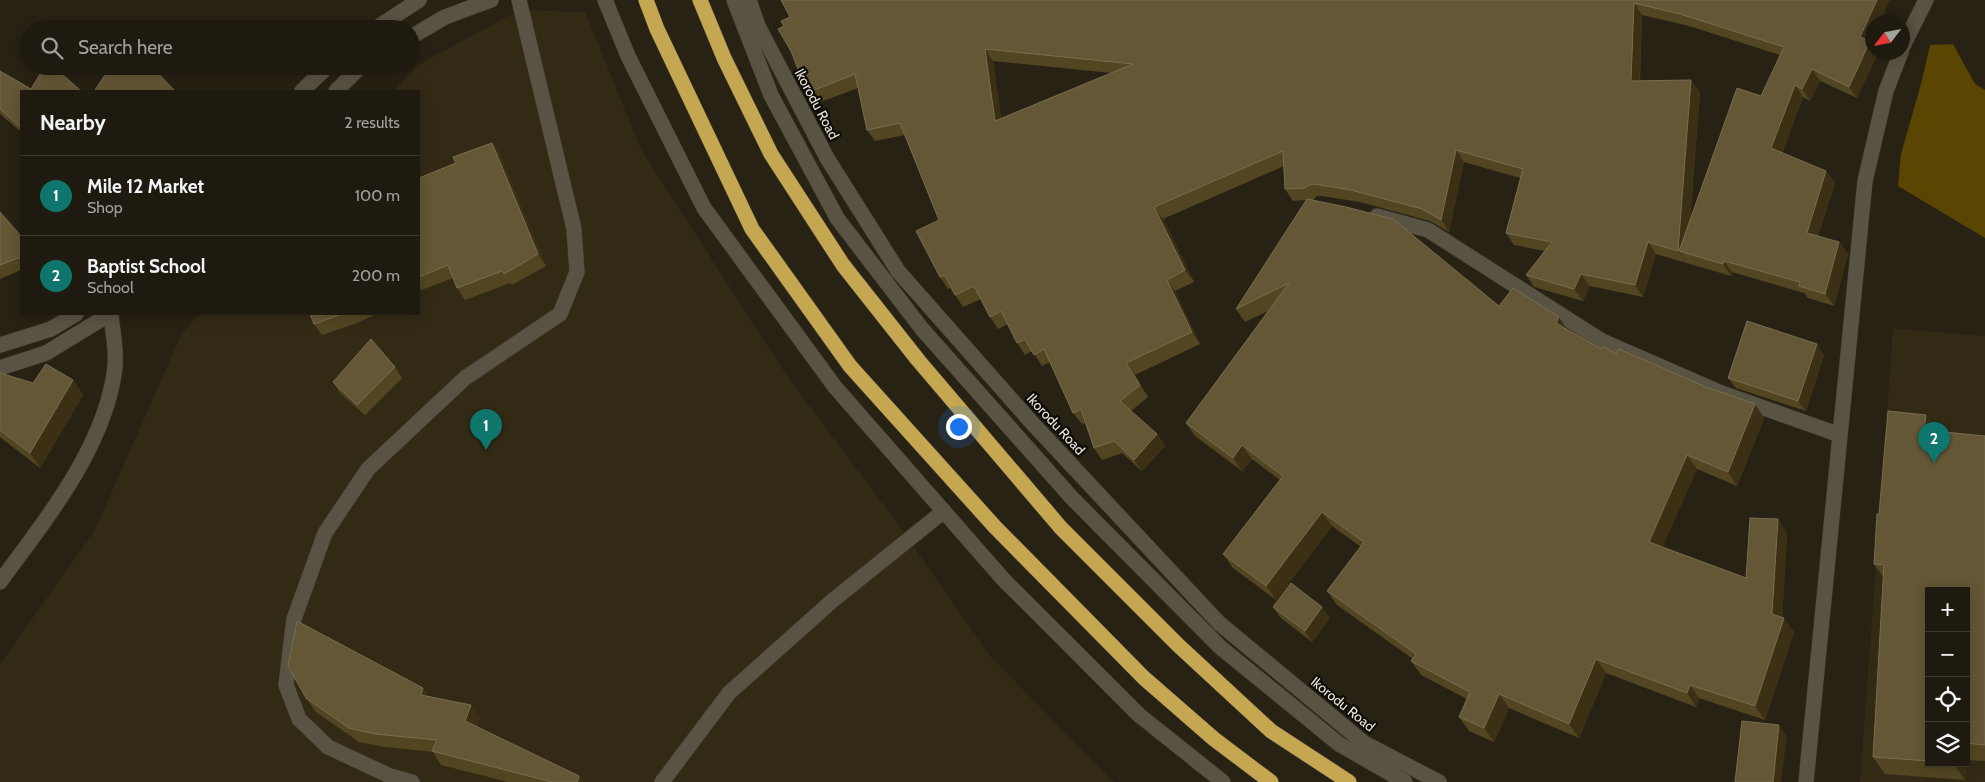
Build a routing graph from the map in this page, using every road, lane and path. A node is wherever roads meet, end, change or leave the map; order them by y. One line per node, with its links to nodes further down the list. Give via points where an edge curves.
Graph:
1 (420, 0): 10 (street)
2 (491, 0): 11 (street)
3 (519, 0): 27 (street, via 574,229 577,272 560,314 465,378 368,468 325,533 294,619 286,685 299,720 328,747 390,776)
4 (605, 0): 25 (street, via 628,56 704,208 835,387)
5 (646, 0): 30 (highway, via 752,229 850,366 996,527 1144,678 1214,739)
6 (700, 0): 31 (highway, via 771,154 843,265 918,360 1061,528 1178,645 1270,732)
7 (734, 0): 32 (street, via 771,96 837,218 922,329 1072,498 1220,646 1339,744)
8 (749, 0): 33 (street, Ikorodu Road, via 758,26 827,158 898,271 1026,417 1219,623 1364,743)
9 (1926, 0): 12 (street)
10 (389, 20)
11 (420, 32)
12 (1910, 32)
13 (1898, 60): 24 (street, via 1886,91 1865,181)
14 (319, 75): 16 (street)
15 (352, 75): 17 (street)
16 (303, 90)
17 (337, 90)
18 (1367, 213): 24 (street, via 1428,230 1602,341 1719,392)
19 (74, 315): 22 (street, via 51,329)
20 (108, 315): 23 (street, via 46,353)
21 (110, 315): 26 (street, via 115,365 104,415 66,490)
22 (0, 345)
23 (0, 368)
24 (1840, 435): 34 (street)
25 (944, 511): 28 (street, via 832,601 729,693); 29 (street, via 1003,579 1139,714)
26 (0, 582)
27 (412, 782)
28 (662, 782)
29 (1223, 782)
30 (1271, 782)
31 (1350, 782)
32 (1406, 782)
33 (1439, 782)
34 (1806, 782)

